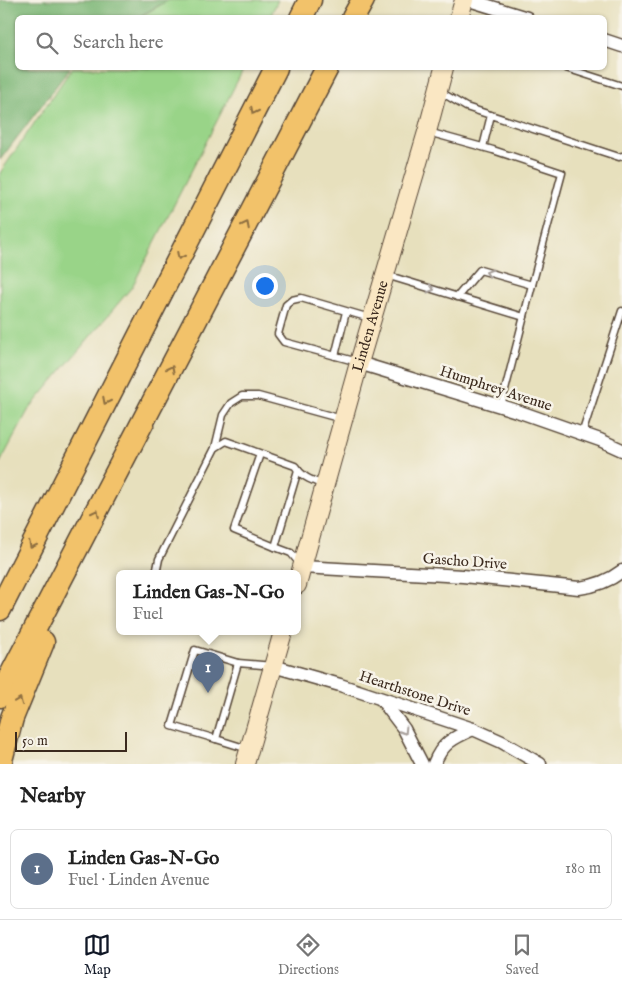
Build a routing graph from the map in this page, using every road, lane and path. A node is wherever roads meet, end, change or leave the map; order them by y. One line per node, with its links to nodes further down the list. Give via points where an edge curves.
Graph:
1 (310, 0): 5 (highway)
2 (363, 0): 6 (highway)
3 (464, 0): 7 (main road)
4 (468, 0): 8 (street)
5 (302, 15)
6 (355, 15)
7 (460, 15)
8 (517, 15)
9 (607, 41): 10 (street)
10 (622, 46)
11 (275, 70): 44 (highway, one-way to 44)
12 (326, 70): 38 (highway, one-way to 12)
13 (443, 70): 16 (main road, Linden Avenue)
14 (572, 70): 15 (lane)
15 (622, 86)
16 (438, 90): 17 (lane, via 466,107); 18 (main road, Linden Avenue)
17 (492, 115): 19 (lane); 20 (lane)
18 (427, 132): 19 (lane); 21 (main road, Linden Avenue)
19 (483, 147): 22 (lane, via 562,173)
20 (622, 156)
21 (385, 275): 23 (lane, one-way to 23); 27 (main road, Linden Avenue)
22 (532, 285): 23 (lane, one-way to 23, via 480,270); 26 (lane)
23 (457, 296): 26 (lane)
24 (622, 311): 32 (lane)
25 (346, 312): 27 (lane); 28 (lane); 28 (lane, via 301,298 292,300 286,305 278,334 284,342)
26 (524, 317): 30 (lane)
27 (372, 319): 29 (main road, Linden Avenue)
28 (335, 356): 29 (lane)
29 (359, 363): 30 (street, Humphrey Avenue); 31 (main road, Linden Avenue)
30 (501, 406): 32 (street, Humphrey Avenue)
31 (343, 419): 33 (lane, via 258,396 242,396 231,403 223,416); 37 (main road, Linden Avenue)
32 (582, 434): 34 (street, Humphrey Avenue)
33 (216, 448): 35 (lane, via 226,442); 41 (lane, via 159,559)
34 (622, 450)
35 (260, 454): 36 (lane, via 295,466); 39 (lane, via 234,530)
36 (298, 470): 37 (lane, via 309,479); 39 (lane)
37 (325, 485): 40 (main road, Linden Avenue)
38 (84, 536): 48 (highway); 53 (highway, one-way to 38, via 12,718)
39 (275, 547): 40 (lane, via 291,553)
40 (302, 567): 42 (main road, Linden Avenue); 43 (street, Gascho Drive, via 463,576 579,588 610,580)
41 (157, 570)
42 (301, 571)
43 (622, 571)
44 (0, 609)
45 (282, 635): 47 (main road)
46 (238, 663): 47 (lane); 51 (lane); 51 (lane, via 196,650 172,726)
47 (274, 666): 49 (street, Hearthstone Drive); 52 (main road)
48 (0, 696)
49 (382, 700): 50 (street, Hearthstone Drive); 54 (street, one-way to 54, via 404,729)
50 (473, 729): 55 (street, via 448,742); 56 (street, Hearthstone Drive)
51 (216, 739): 52 (lane)
52 (247, 757)
53 (0, 764)
54 (422, 764)
55 (434, 764)
56 (540, 764)

